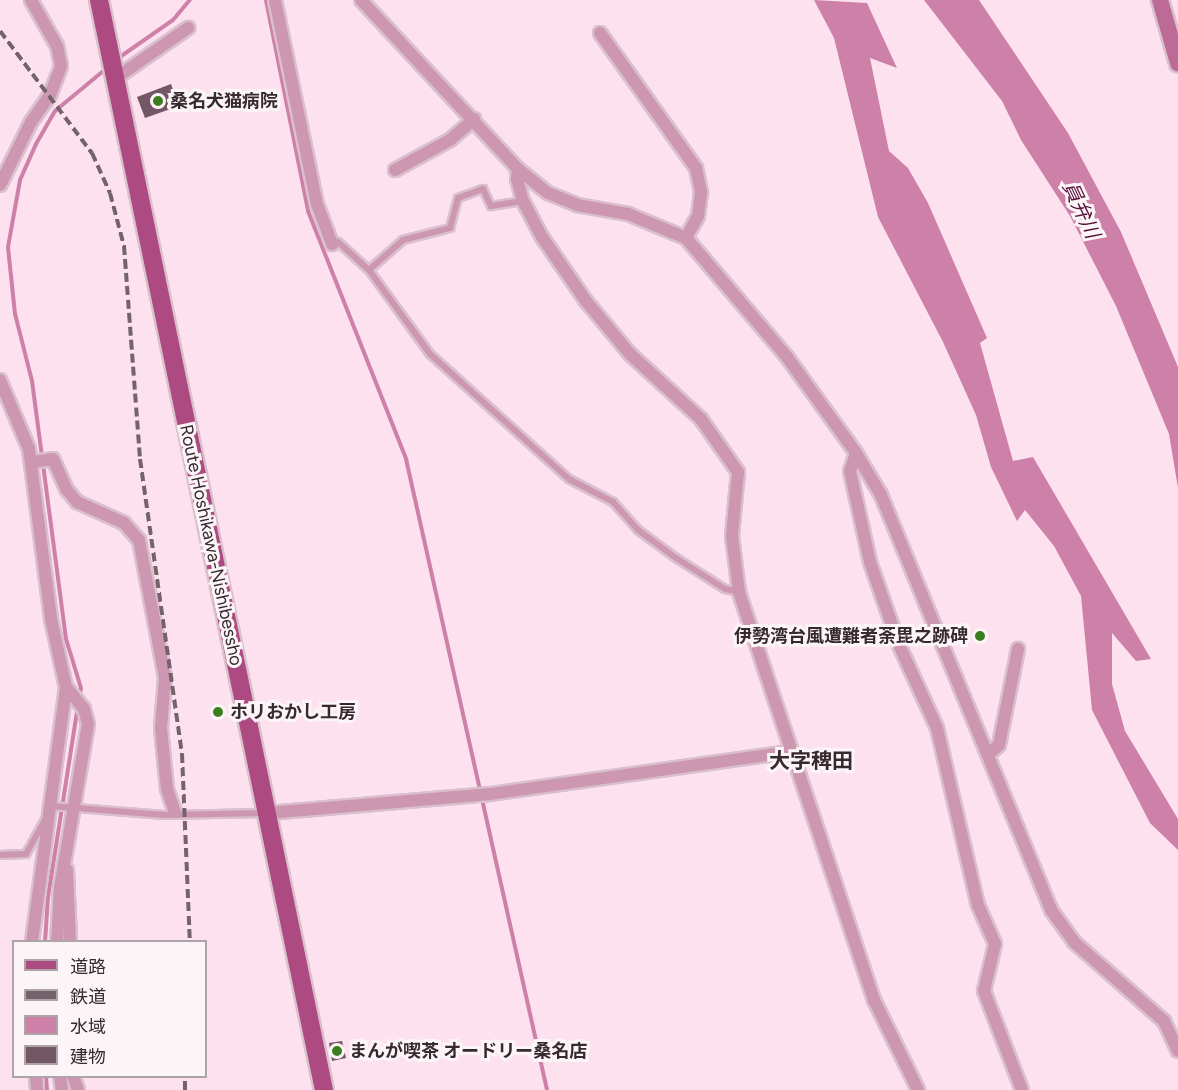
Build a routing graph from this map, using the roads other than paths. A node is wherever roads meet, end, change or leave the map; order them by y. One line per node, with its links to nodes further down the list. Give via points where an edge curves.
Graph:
1 (31, 0): 13 (street, via 57,46 61,66 50,95 31,122)
2 (99, 0): 9 (main road, Route Hoshikawa-Nishibessho)
3 (275, 0): 16 (street, via 318,204)
4 (361, 0): 10 (street)
5 (1160, 0): 8 (main road)
6 (188, 28): 9 (street)
7 (600, 33): 15 (street, via 696,168 701,192 698,216)
8 (1178, 63)
9 (116, 78): 29 (main road, Route Hoshikawa-Nishibessho)
10 (474, 119): 11 (street); 12 (street, via 450,140)
11 (518, 169): 14 (street); 15 (street, via 548,193 577,205 628,214)
12 (395, 170)
13 (0, 185)
14 (523, 201): 17 (lane, via 491,206 483,189 458,198 450,228 403,240); 21 (street, via 542,237 586,301 630,354 701,419 738,472 732,536)
15 (686, 238): 19 (street, via 787,357)
16 (332, 244): 17 (lane, via 338,242)
17 (369, 270): 21 (lane, via 430,354 569,479 613,502 638,530 676,558 724,589)
18 (0, 380): 20 (street)
19 (856, 453): 25 (street, via 881,495); 38 (street, via 850,471 870,562 899,645 937,729 978,905 995,944 984,991)
20 (32, 462): 23 (street, via 48,600); 28 (street, via 53,459 77,502 124,523 139,540 165,678 161,728 167,789)
21 (739, 592): 24 (street)
22 (1018, 649): 25 (street, via 999,745)
23 (69, 689): 26 (street, via 84,709 88,724); 27 (street)
24 (789, 752): 29 (street, via 481,794); 37 (street, via 874,1000)
25 (989, 754): 35 (street, via 1051,910 1074,942 1164,1021)
26 (70, 808): 27 (lane); 28 (lane, via 165,815); 31 (street)
27 (52, 809): 30 (lane, via 26,854); 32 (street)
28 (175, 812): 29 (lane, via 187,816)
29 (268, 813): 36 (main road, Route Hoshikawa-Nishibessho)
30 (0, 855)
31 (67, 860): 33 (street, via 60,888); 34 (street)
32 (32, 940)
33 (57, 940)
34 (69, 940)
35 (1178, 1051)
36 (324, 1090)
37 (918, 1090)
38 (1022, 1090)

